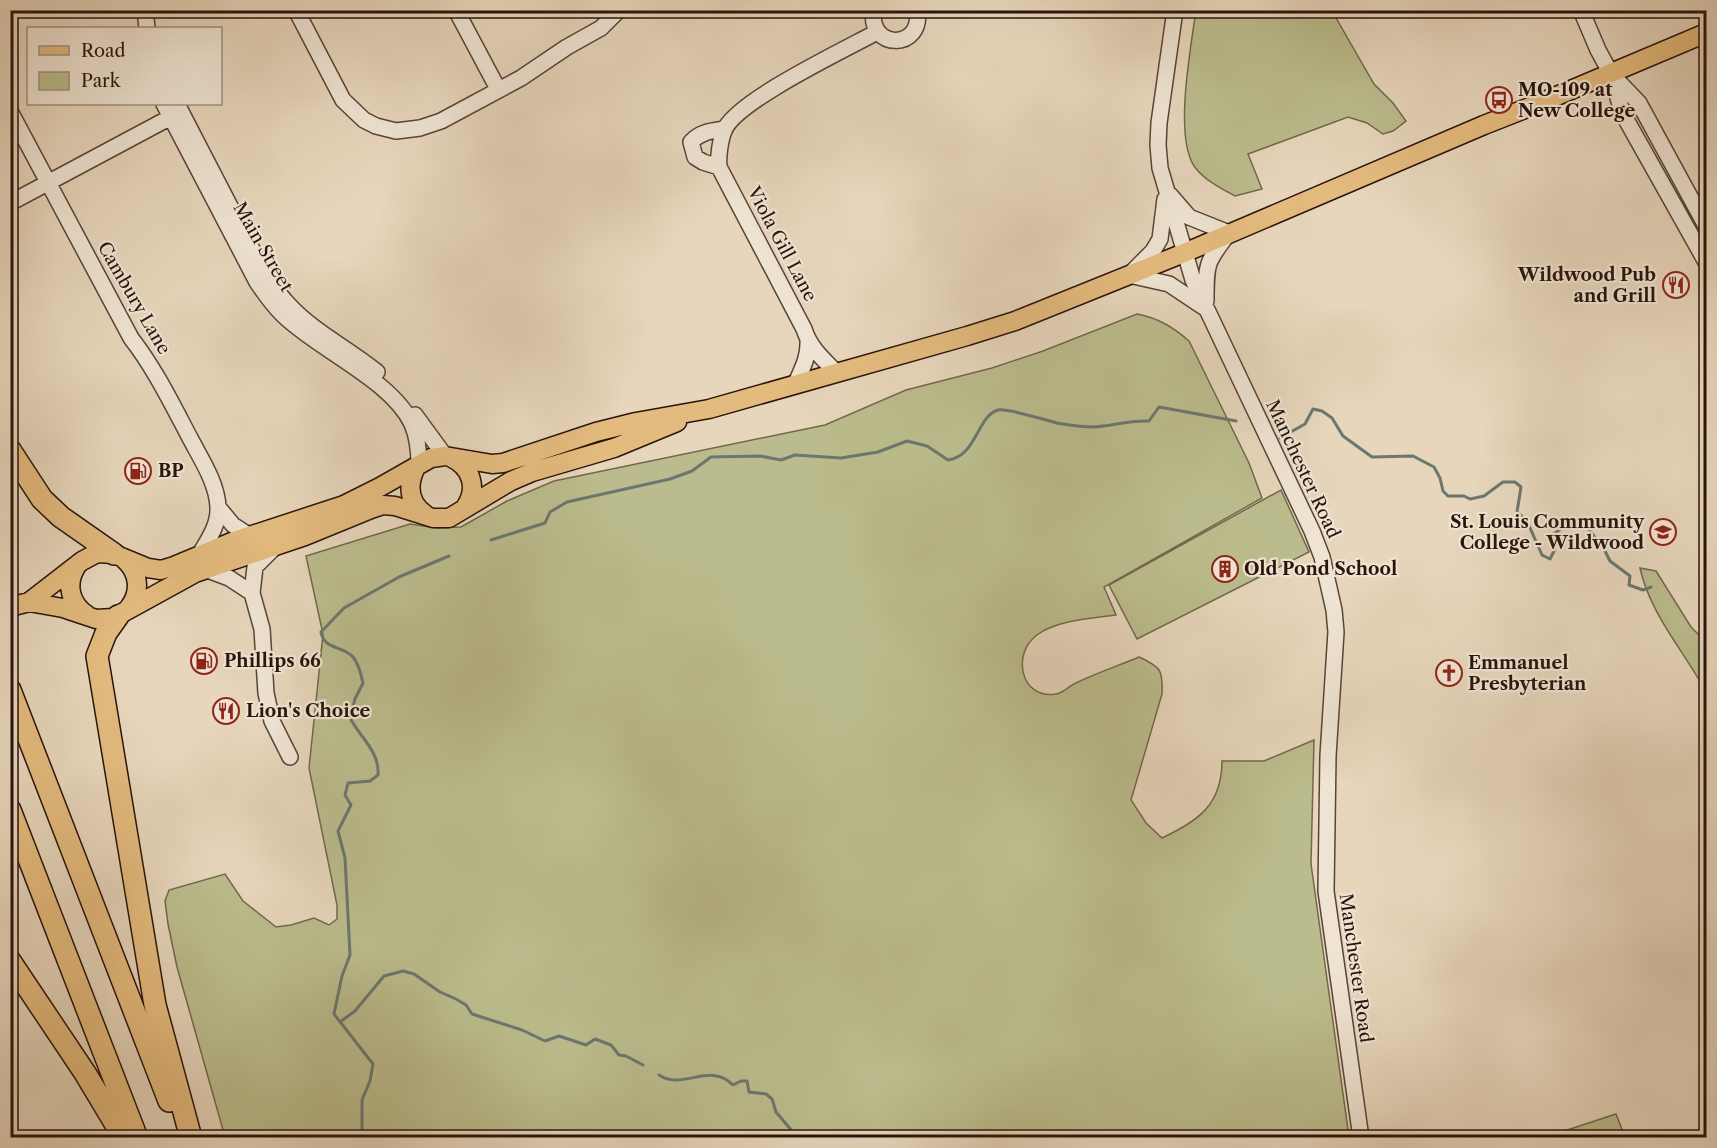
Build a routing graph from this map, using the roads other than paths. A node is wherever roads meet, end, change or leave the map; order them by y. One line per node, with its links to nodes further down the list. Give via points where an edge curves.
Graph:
1 (134, 10): 10 (street)
2 (145, 10): 11 (street)
3 (296, 10): 15 (street, via 343,100 376,126 396,130 420,128 441,121)
4 (456, 10): 15 (street)
5 (619, 10): 15 (street, via 601,28)
6 (874, 10): 12 (street)
7 (917, 10): 12 (street, via 917,25 909,36 896,41)
8 (1175, 10): 21 (street, Manchester Road, via 1158,145)
9 (1581, 10): 14 (street)
10 (136, 27)
11 (147, 27)
12 (877, 32): 18 (street, via 741,109)
13 (1707, 33): 14 (main road)
14 (1610, 72): 23 (street, via 1639,103); 24 (main road); 26 (street, via 1623,114)
15 (498, 89)
16 (171, 108): 20 (street); 34 (street, Main Street, via 278,292 306,320 393,387); 35 (street, Main Street, via 269,300 300,330 362,372 401,407 419,446)
17 (10, 111): 20 (street, Cambury Lane)
18 (724, 129): 19 (street); 19 (street, via 705,132 691,142 695,157)
19 (719, 167): 29 (street, Viola Gill Lane)
20 (49, 183): 22 (street); 37 (street, Cambury Lane, via 130,338 171,401 212,484)
21 (1166, 190): 24 (street, via 1189,217); 25 (street, Manchester Road); 27 (street, via 1160,239)
22 (10, 203)
23 (1707, 226)
24 (1229, 233): 25 (main road); 28 (street, via 1210,256)
25 (1184, 253): 27 (main road); 28 (street, Manchester Road)
26 (1707, 262)
27 (1129, 275): 28 (street, via 1169,284); 30 (main road, via 1015,321)
28 (1206, 308): 57 (street, Manchester Road, via 1312,531 1331,594 1336,652 1328,756 1326,891)
29 (808, 340): 30 (street, Viola Gill Lane); 31 (street, via 809,351)
30 (837, 373): 31 (main road)
31 (795, 385): 32 (main road)
32 (709, 409): 34 (main road, via 596,432 503,463); 36 (main road, via 614,448 532,472)
33 (10, 450): 41 (highway, via 42,499)
34 (448, 457): 35 (main road, via 430,458); 36 (main road, via 465,467 470,476 472,492)
35 (418, 466): 38 (main road, via 410,481 411,496); 39 (main road, via 344,505)
36 (466, 506): 38 (main road, via 449,518)
37 (218, 507): 39 (street, Cambury Lane, via 232,525); 43 (street, via 215,529)
38 (428, 516): 40 (main road, via 383,505)
39 (250, 536): 43 (main road)
40 (276, 546): 43 (main road); 44 (street, via 255,567)
41 (119, 557): 42 (main road, via 97,553); 43 (main road, via 160,570); 47 (main road, via 134,573 137,584 134,600)
42 (81, 561): 45 (main road); 48 (main road, via 72,574 70,591 77,607)
43 (202, 562): 44 (street); 47 (main road)
44 (252, 593): 50 (street, via 262,629 272,721)
45 (29, 602): 46 (main road); 48 (main road)
46 (10, 607)
47 (123, 613): 48 (main road, via 108,619); 56 (highway, via 106,633 97,656 155,1005)
48 (91, 617)
49 (10, 690): 55 (highway)
50 (290, 757)
51 (10, 810): 54 (highway)
52 (10, 961): 53 (highway)
53 (124, 1137)
54 (137, 1137)
55 (184, 1137)
56 (191, 1137)
57 (1361, 1137)

